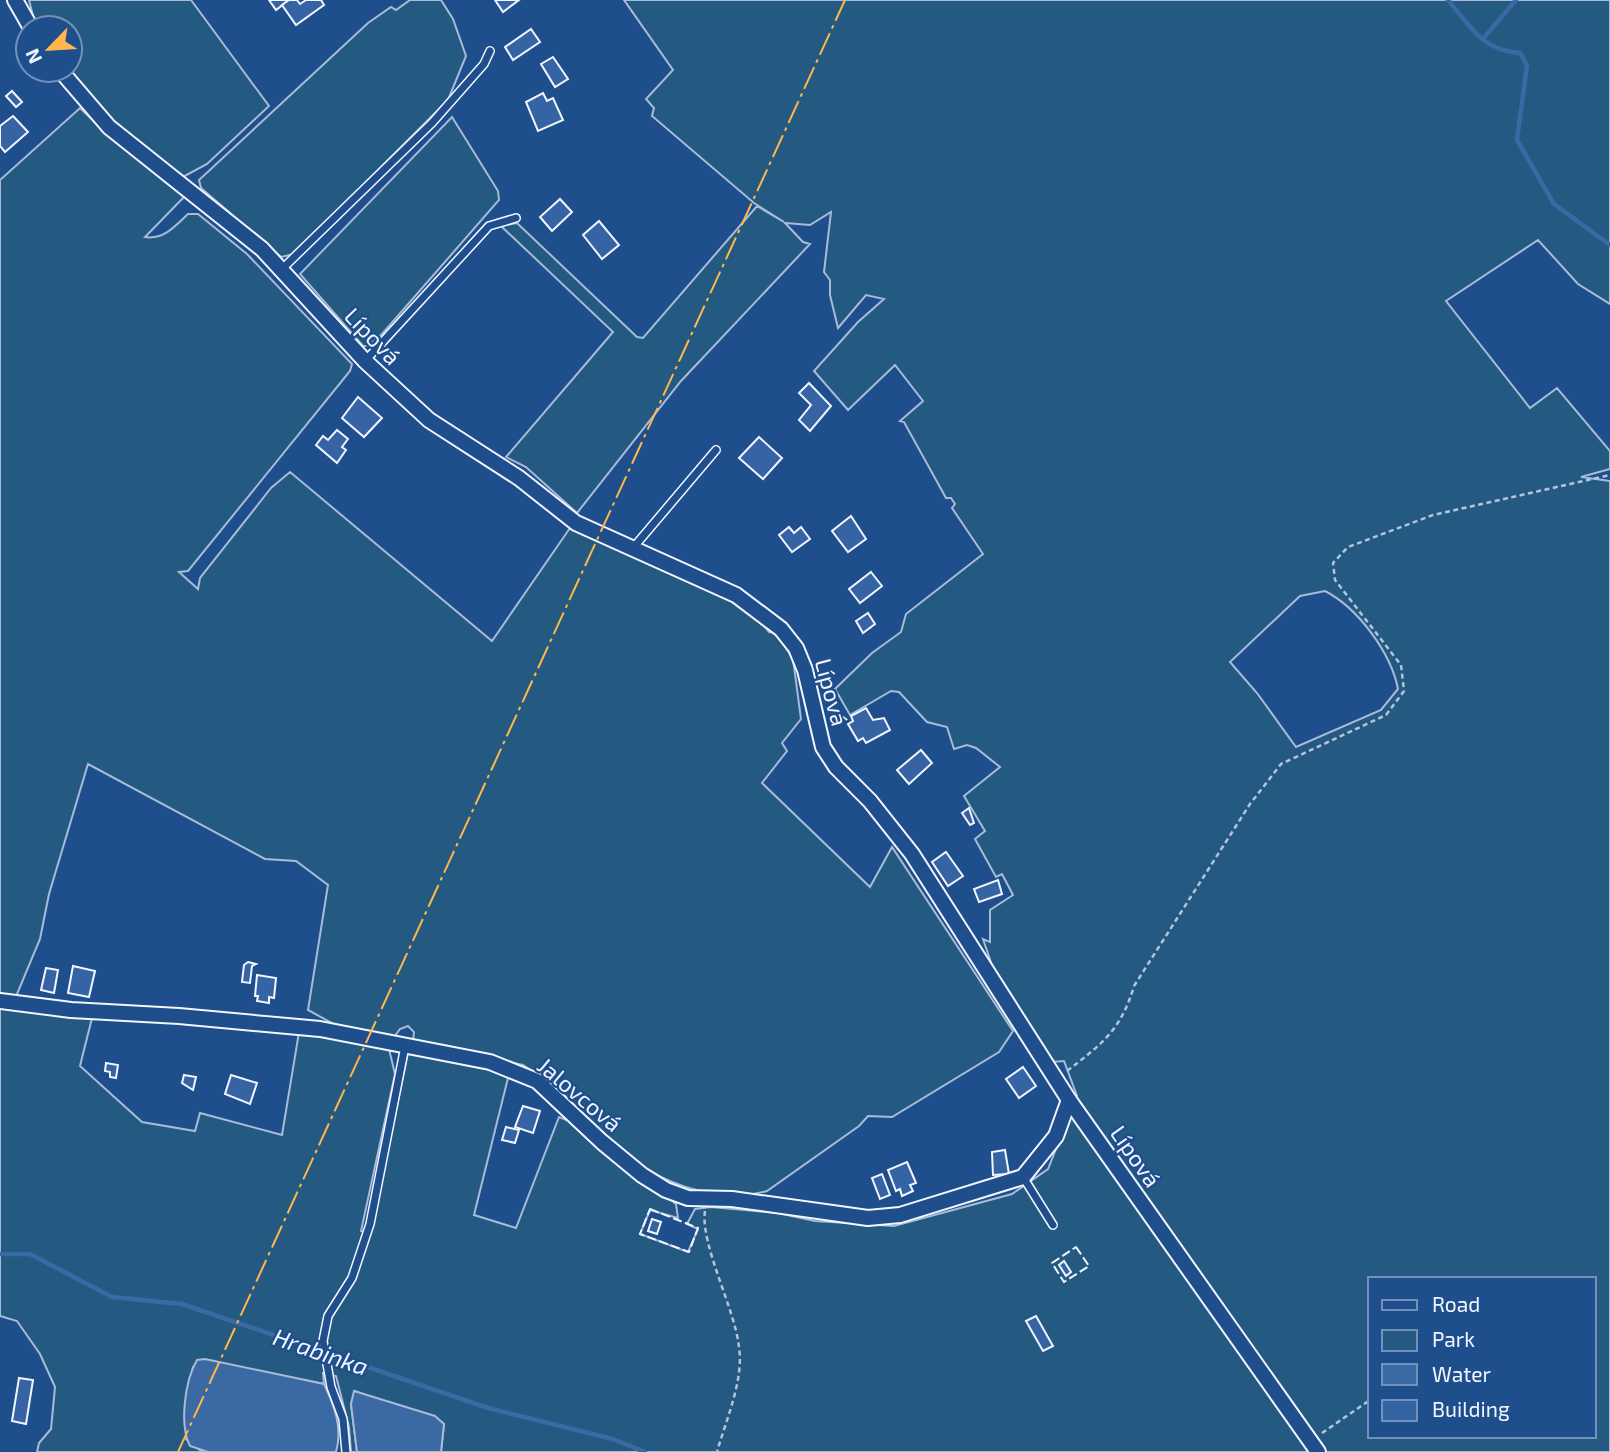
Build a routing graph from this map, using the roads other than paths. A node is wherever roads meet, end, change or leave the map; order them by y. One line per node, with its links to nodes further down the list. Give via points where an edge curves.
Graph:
1 (490, 51): 4 (lane, via 432,123)
2 (72, 84): 4 (street, Lípová, via 109,127)
3 (516, 218): 5 (lane, via 489,226)
4 (282, 269): 5 (street, Lípová)
5 (365, 361): 7 (street, Lípová, via 429,420 519,478 558,510)
6 (716, 450): 7 (lane)
7 (632, 549): 10 (street, Lípová, via 736,595 782,629 805,670 823,747 912,854)
8 (0, 1001): 9 (street, Jalovcová, via 320,1029)
9 (405, 1046): 11 (street, Jalovcová, via 490,1062 521,1073 551,1093 642,1175 688,1198 886,1217); 14 (lane, via 370,1224 352,1278 328,1316 323,1341 331,1387 343,1419)
10 (1069, 1100): 11 (street, via 1056,1136); 13 (street, Lípová)
11 (1023, 1177): 12 (lane)
12 (1053, 1225)
13 (1315, 1447)
14 (346, 1452)

